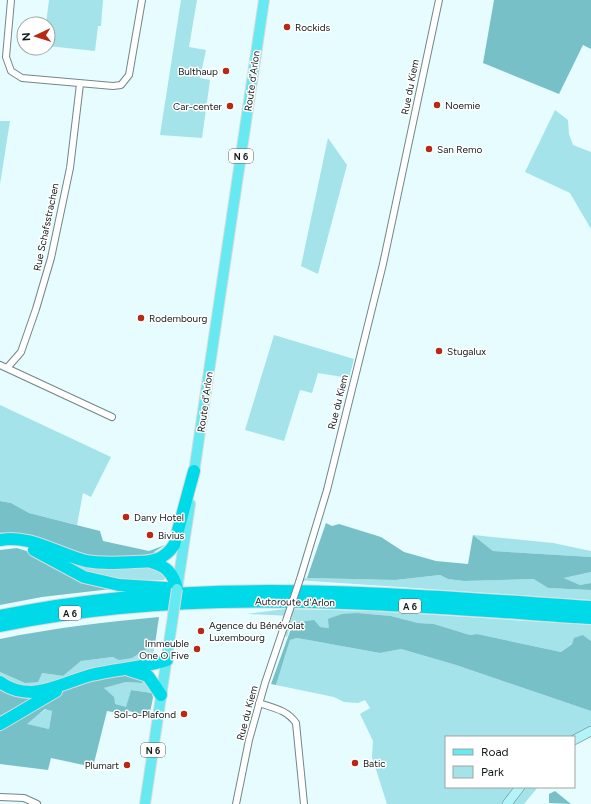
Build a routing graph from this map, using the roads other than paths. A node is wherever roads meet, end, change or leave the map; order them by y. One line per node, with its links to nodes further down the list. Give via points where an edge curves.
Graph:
1 (10, 0): 5 (street, via 6,57 11,72 22,78)
2 (142, 0): 5 (street, via 133,60 127,80 121,85 113,86)
3 (264, 0): 9 (main road, Route d'Arlon / N 6)
4 (439, 0): 24 (street, Rue du Kiem, bridge, via 377,286 327,490)
5 (80, 84): 7 (street, Rue Schafsstrachen, via 70,168 51,258 21,352)
6 (0, 365): 7 (street)
7 (8, 368): 8 (street)
8 (112, 417)
9 (194, 471): 12 (highway, via 174,545 168,554); 13 (main road, Route d'Arlon / N 6)
10 (0, 541): 12 (highway, via 8,538 19,540 98,563)
11 (0, 547): 14 (highway, via 28,547 71,571 99,581 118,585)
12 (151, 562): 13 (highway, via 167,568)
13 (176, 581): 19 (main road, Route d'Arlon / N 6, bridge)
14 (206, 592): 15 (highway, Autoroute d'Arlon / A 6, via 365,593); 16 (highway, Autoroute d'Arlon / A 6, via 106,599)
15 (591, 608)
16 (0, 616)
17 (591, 618): 18 (highway, Autoroute d'Arlon / A 6, via 371,604 229,601 107,608)
18 (0, 626)
19 (166, 660): 20 (highway); 23 (main road, Route d'Arlon / N 6)
20 (124, 670): 21 (highway); 23 (highway, via 148,676)
21 (76, 680): 22 (highway, via 33,692 11,688); 25 (highway)
22 (0, 682)
23 (161, 695): 31 (main road, Route d'Arlon / N 6)
24 (259, 703): 32 (street, Rue du Kiem); 33 (street, via 291,715 296,723)
25 (0, 724)
26 (591, 731): 27 (main road)
27 (575, 739)
28 (519, 788): 34 (main road)
29 (0, 797): 30 (street, via 24,798)
30 (37, 804)
31 (145, 804)
32 (236, 804)
33 (304, 804)
34 (507, 804)

